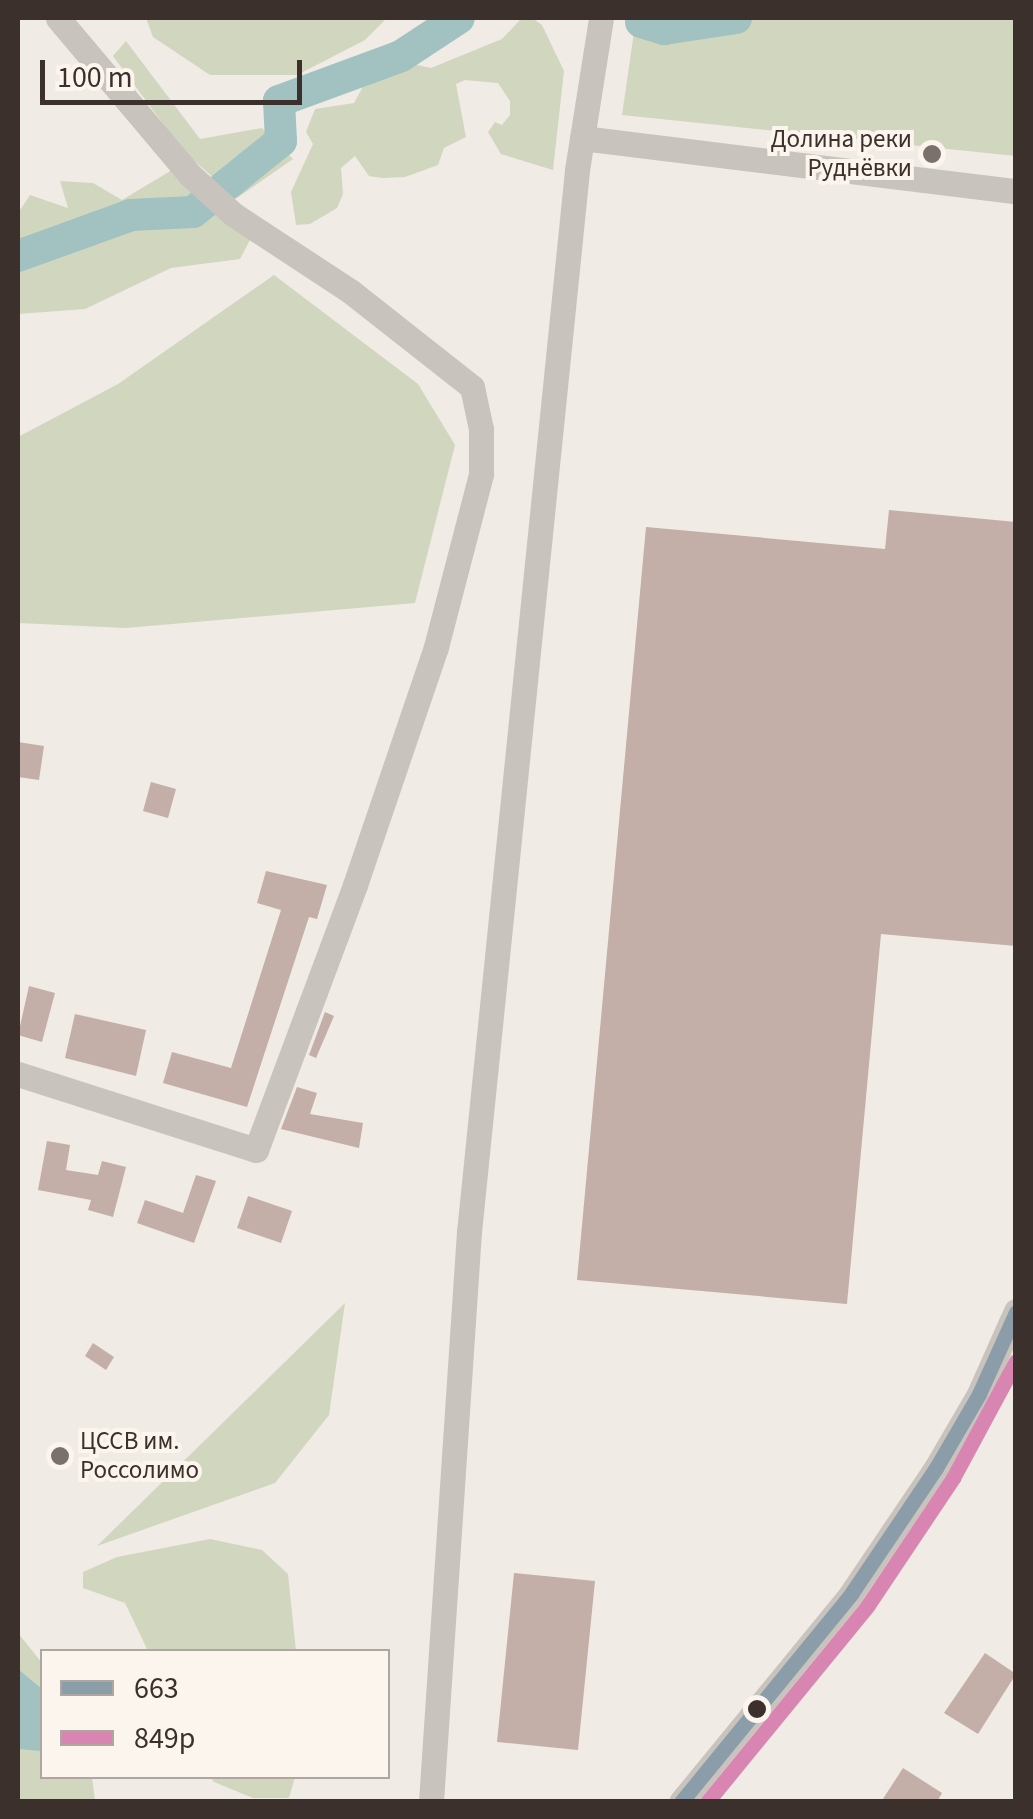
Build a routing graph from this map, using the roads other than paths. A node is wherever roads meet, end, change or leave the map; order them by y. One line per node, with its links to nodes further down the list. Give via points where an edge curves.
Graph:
1 (58, 18): 5 (street, via 190,176 472,387 482,474 436,647 256,1150)
2 (600, 18): 3 (street)
3 (582, 138): 4 (street); 7 (street, via 469,1232)
4 (1016, 191)
5 (18, 1074)
6 (1016, 1311): 8 (street, via 945,1454 852,1594)
7 (431, 1802)
8 (680, 1802)

